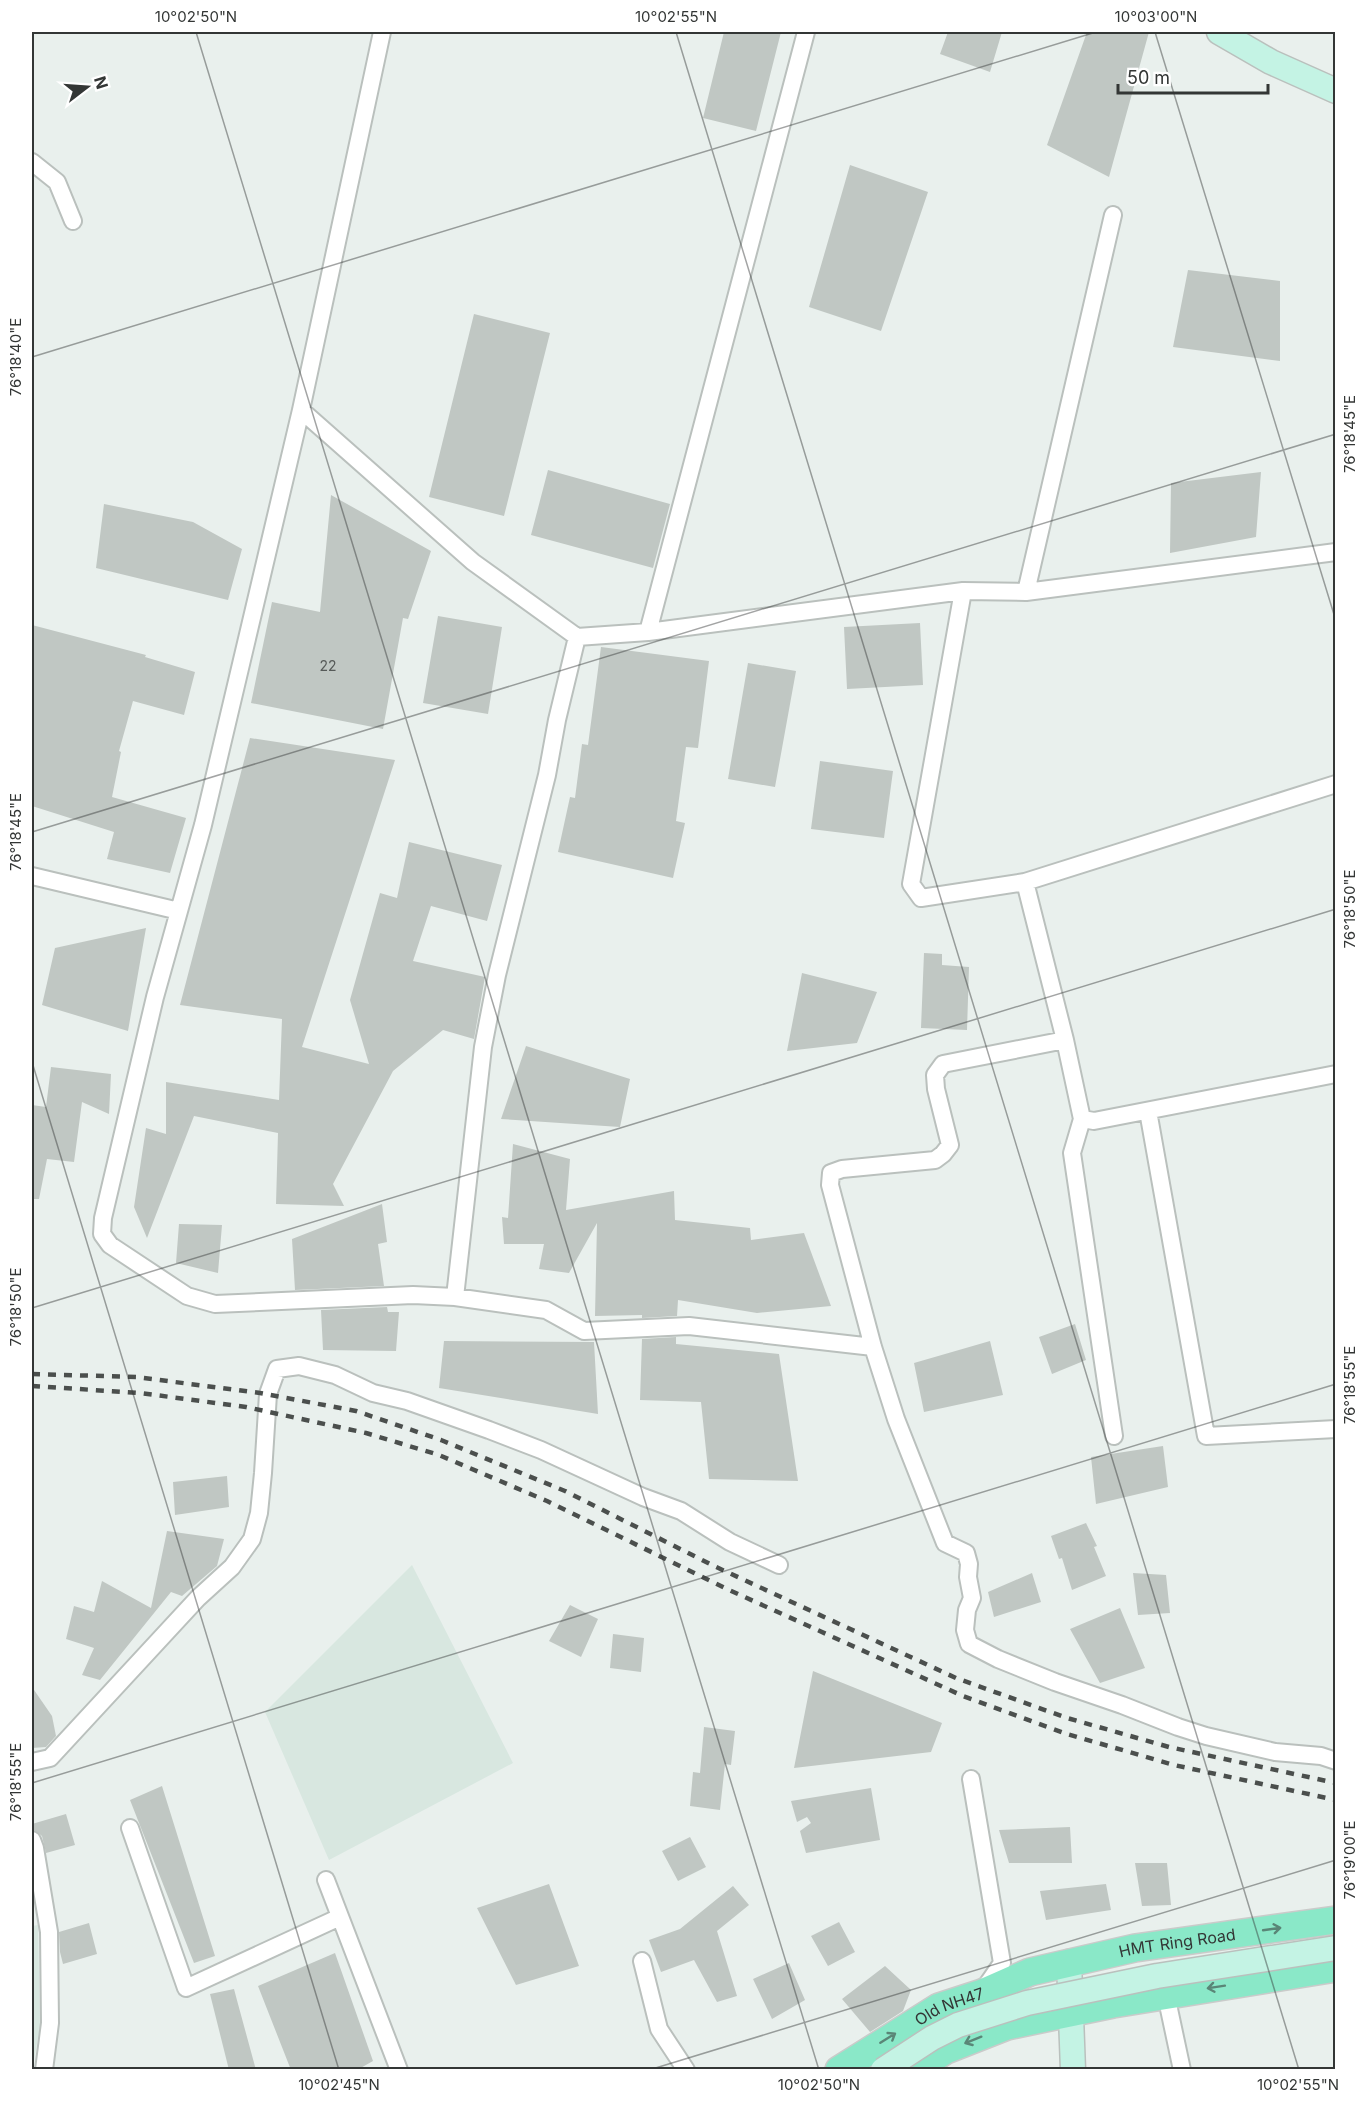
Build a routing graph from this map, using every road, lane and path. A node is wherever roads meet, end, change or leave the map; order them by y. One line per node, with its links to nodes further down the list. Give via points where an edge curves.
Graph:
1 (382, 32): 8 (street)
2 (806, 32): 12 (street)
3 (1219, 32): 4 (main road, via 1271,62)
4 (1335, 91)
5 (32, 162): 7 (street, via 57,182)
6 (1113, 215): 11 (street)
7 (73, 221)
8 (301, 410): 13 (street, via 473,562); 17 (street)
9 (1335, 552): 11 (street)
10 (963, 591): 11 (street); 12 (street); 16 (street, via 911,884 921,898)
11 (1026, 592)
12 (648, 632): 13 (street)
13 (578, 637): 22 (street, via 483,1047)
14 (1335, 784): 16 (street)
15 (32, 876): 17 (street)
16 (1025, 882): 18 (street)
17 (179, 911): 22 (street, via 152,1009 102,1234 110,1245 187,1296 215,1305 413,1295)
18 (1065, 1040): 21 (street); 23 (street, via 943,1064 935,1075 936,1089 950,1145 935,1160 831,1173 830,1185)
19 (1335, 1074): 20 (street)
20 (1148, 1111): 21 (street, via 1094,1121); 24 (street, via 1206,1437)
21 (1082, 1119): 25 (street, via 1072,1153)
22 (455, 1297): 23 (street, via 546,1310 584,1331 689,1326)
23 (873, 1347): 27 (street, via 896,1419 945,1544 966,1554 972,1598 965,1630 969,1644 1055,1682 1196,1733 1275,1752)
24 (1335, 1429)
25 (1114, 1436)
26 (779, 1565): 28 (street, via 730,1542 681,1511 541,1450 407,1401 373,1393 334,1375 299,1366 277,1369 268,1394 259,1513 252,1539 232,1567 198,1598 50,1758)
27 (1335, 1761)
28 (32, 1762)
29 (971, 1779): 39 (street, via 1002,1963)
30 (130, 1828): 33 (street, via 186,1988)
31 (32, 1840): 42 (street, via 49,1932 50,2023)
32 (326, 1880): 33 (street)
33 (340, 1917): 43 (street)
34 (1335, 1920): 37 (main road, HMT Ring Road, one-way to 34, via 1135,1948)
35 (1335, 1948): 46 (main road, bridge, via 1157,1976 1027,2003 958,2025)
36 (642, 1961): 44 (street, via 659,2029)
37 (1069, 1962): 39 (main road, Old NH47, via 1030,1972); 41 (main road)
38 (1335, 1968): 40 (main road, one-way to 40)
39 (982, 1992): 45 (main road, Old NH47, one-way to 39, via 939,2007)
40 (1166, 1995): 41 (main road); 49 (street)
41 (1070, 2013): 47 (main road, one-way to 47, via 1007,2026 946,2050); 48 (main road)
42 (44, 2070)
43 (399, 2070)
44 (686, 2070)
45 (839, 2070)
46 (883, 2070)
47 (915, 2070)
48 (1073, 2070)
49 (1182, 2070)

